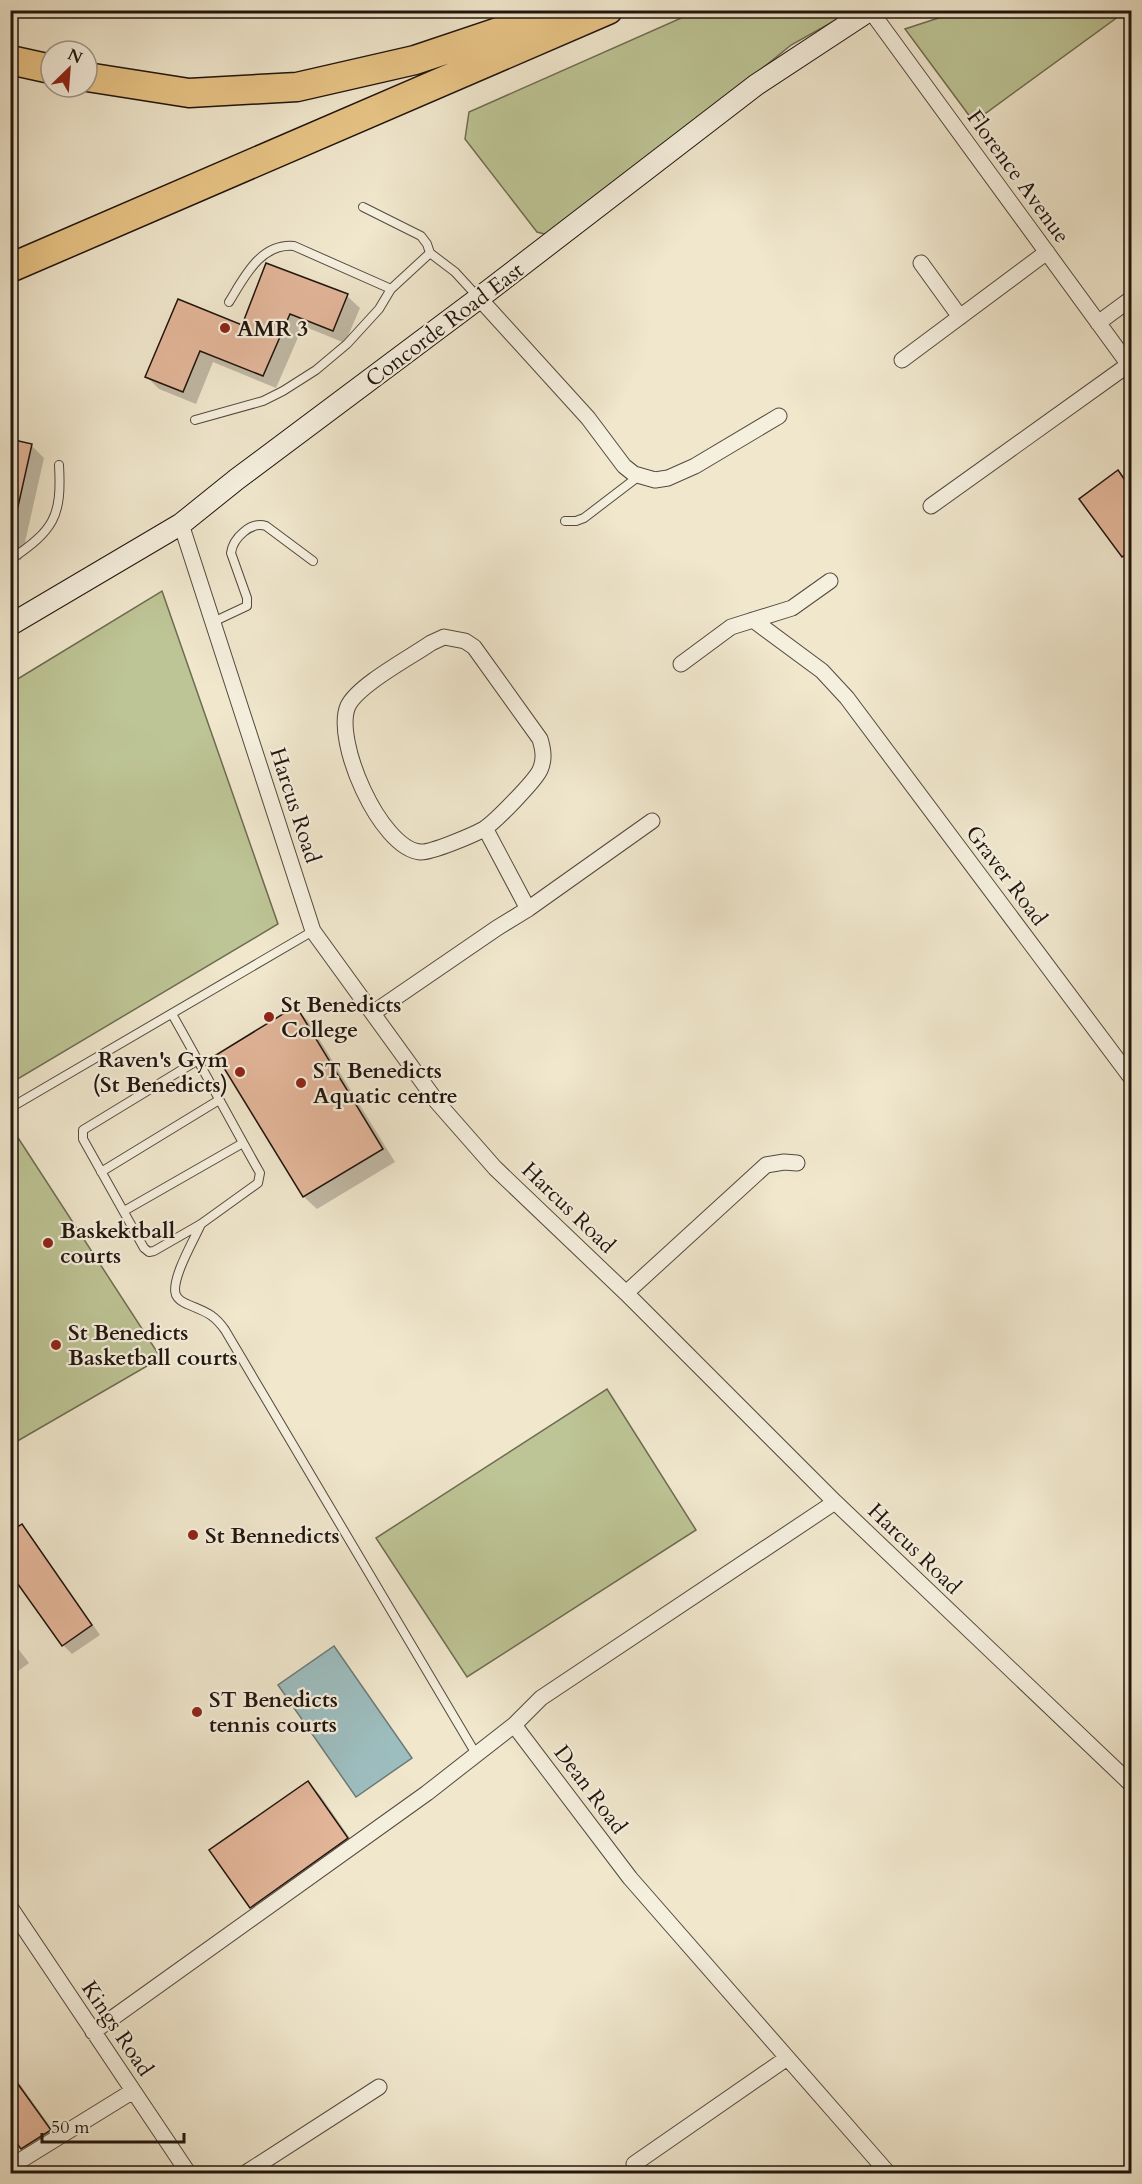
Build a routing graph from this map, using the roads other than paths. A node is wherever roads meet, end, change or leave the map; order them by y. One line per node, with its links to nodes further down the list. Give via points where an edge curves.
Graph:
1 (564, 10): 6 (highway, via 415,60 297,87 189,93)
2 (608, 10): 11 (highway)
3 (870, 10): 8 (street, Florence Avenue); 13 (main road, Concorde Road East, via 756,85)
4 (10, 60): 5 (highway)
5 (39, 66)
6 (99, 79)
7 (363, 207): 9 (lane, via 421,236)
8 (1047, 252): 16 (street); 17 (street, Florence Avenue)
9 (430, 253): 12 (lane); 13 (lane, via 456,272)
10 (921, 263): 16 (street)
11 (10, 268)
12 (392, 290): 15 (lane, via 287,246 261,257); 21 (lane, via 347,344 316,370 263,401)
13 (479, 298): 23 (street, via 588,418 624,466); 26 (main road, Concorde Road East)
14 (1131, 298): 17 (street)
15 (229, 302)
16 (960, 317): 18 (street)
17 (1098, 323): 19 (street, Florence Avenue)
18 (902, 360)
19 (1130, 367): 24 (street)
20 (779, 416): 23 (street, via 668,478)
21 (195, 420)
22 (59, 465): 27 (lane, via 61,494 54,519)
23 (640, 476): 25 (lane, via 584,518)
24 (931, 506)
25 (565, 521)
26 (181, 524): 31 (street, Harcus Road); 32 (main road, Concorde Road East)
27 (10, 560)
28 (313, 561): 31 (lane, via 266,526 253,525 232,546 231,553 247,606)
29 (830, 582): 30 (street, via 792,609)
30 (753, 620): 33 (street, via 731,627); 41 (street, Graver Road, via 822,671 847,698)
31 (213, 622): 37 (street, Harcus Road)
32 (10, 625)
33 (681, 664)
34 (652, 821): 36 (street)
35 (485, 828): 35 (street, via 534,780 543,761 543,750 540,739 474,647 444,637 360,690 348,707 346,733 366,796 384,826 406,848 430,851); 36 (street)
36 (528, 909): 38 (street)
37 (314, 931): 38 (street, Harcus Road); 39 (lane)
38 (373, 1013): 49 (street, Harcus Road, via 437,1102 489,1162)
39 (172, 1014): 40 (lane); 43 (lane)
40 (198, 1060): 42 (lane); 46 (lane, via 83,1130 83,1139)
41 (1131, 1079)
42 (219, 1100): 44 (lane); 46 (lane)
43 (10, 1107)
44 (243, 1143): 47 (lane); 48 (lane, via 260,1180)
45 (798, 1163): 49 (street, via 766,1165)
46 (101, 1172): 47 (lane)
47 (124, 1211): 48 (lane, via 149,1252)
48 (201, 1224): 52 (lane, via 178,1277 177,1297 216,1317 225,1330)
49 (626, 1293): 50 (street, Harcus Road)
50 (835, 1502): 51 (street, via 541,1698); 53 (street, Harcus Road)
51 (514, 1725): 52 (street); 56 (street, Dean Road, via 630,1878)
52 (476, 1754): 55 (street)
53 (1131, 1785)
54 (10, 1907): 55 (street, Kings Road)
55 (93, 2032): 58 (street, Kings Road)
56 (788, 2058): 59 (street); 63 (street, Dean Road)
57 (379, 2087): 62 (street)
58 (133, 2091): 60 (street); 61 (street, Kings Road)
59 (634, 2164)
60 (10, 2167)
61 (189, 2174)
62 (244, 2174)
63 (889, 2174)

